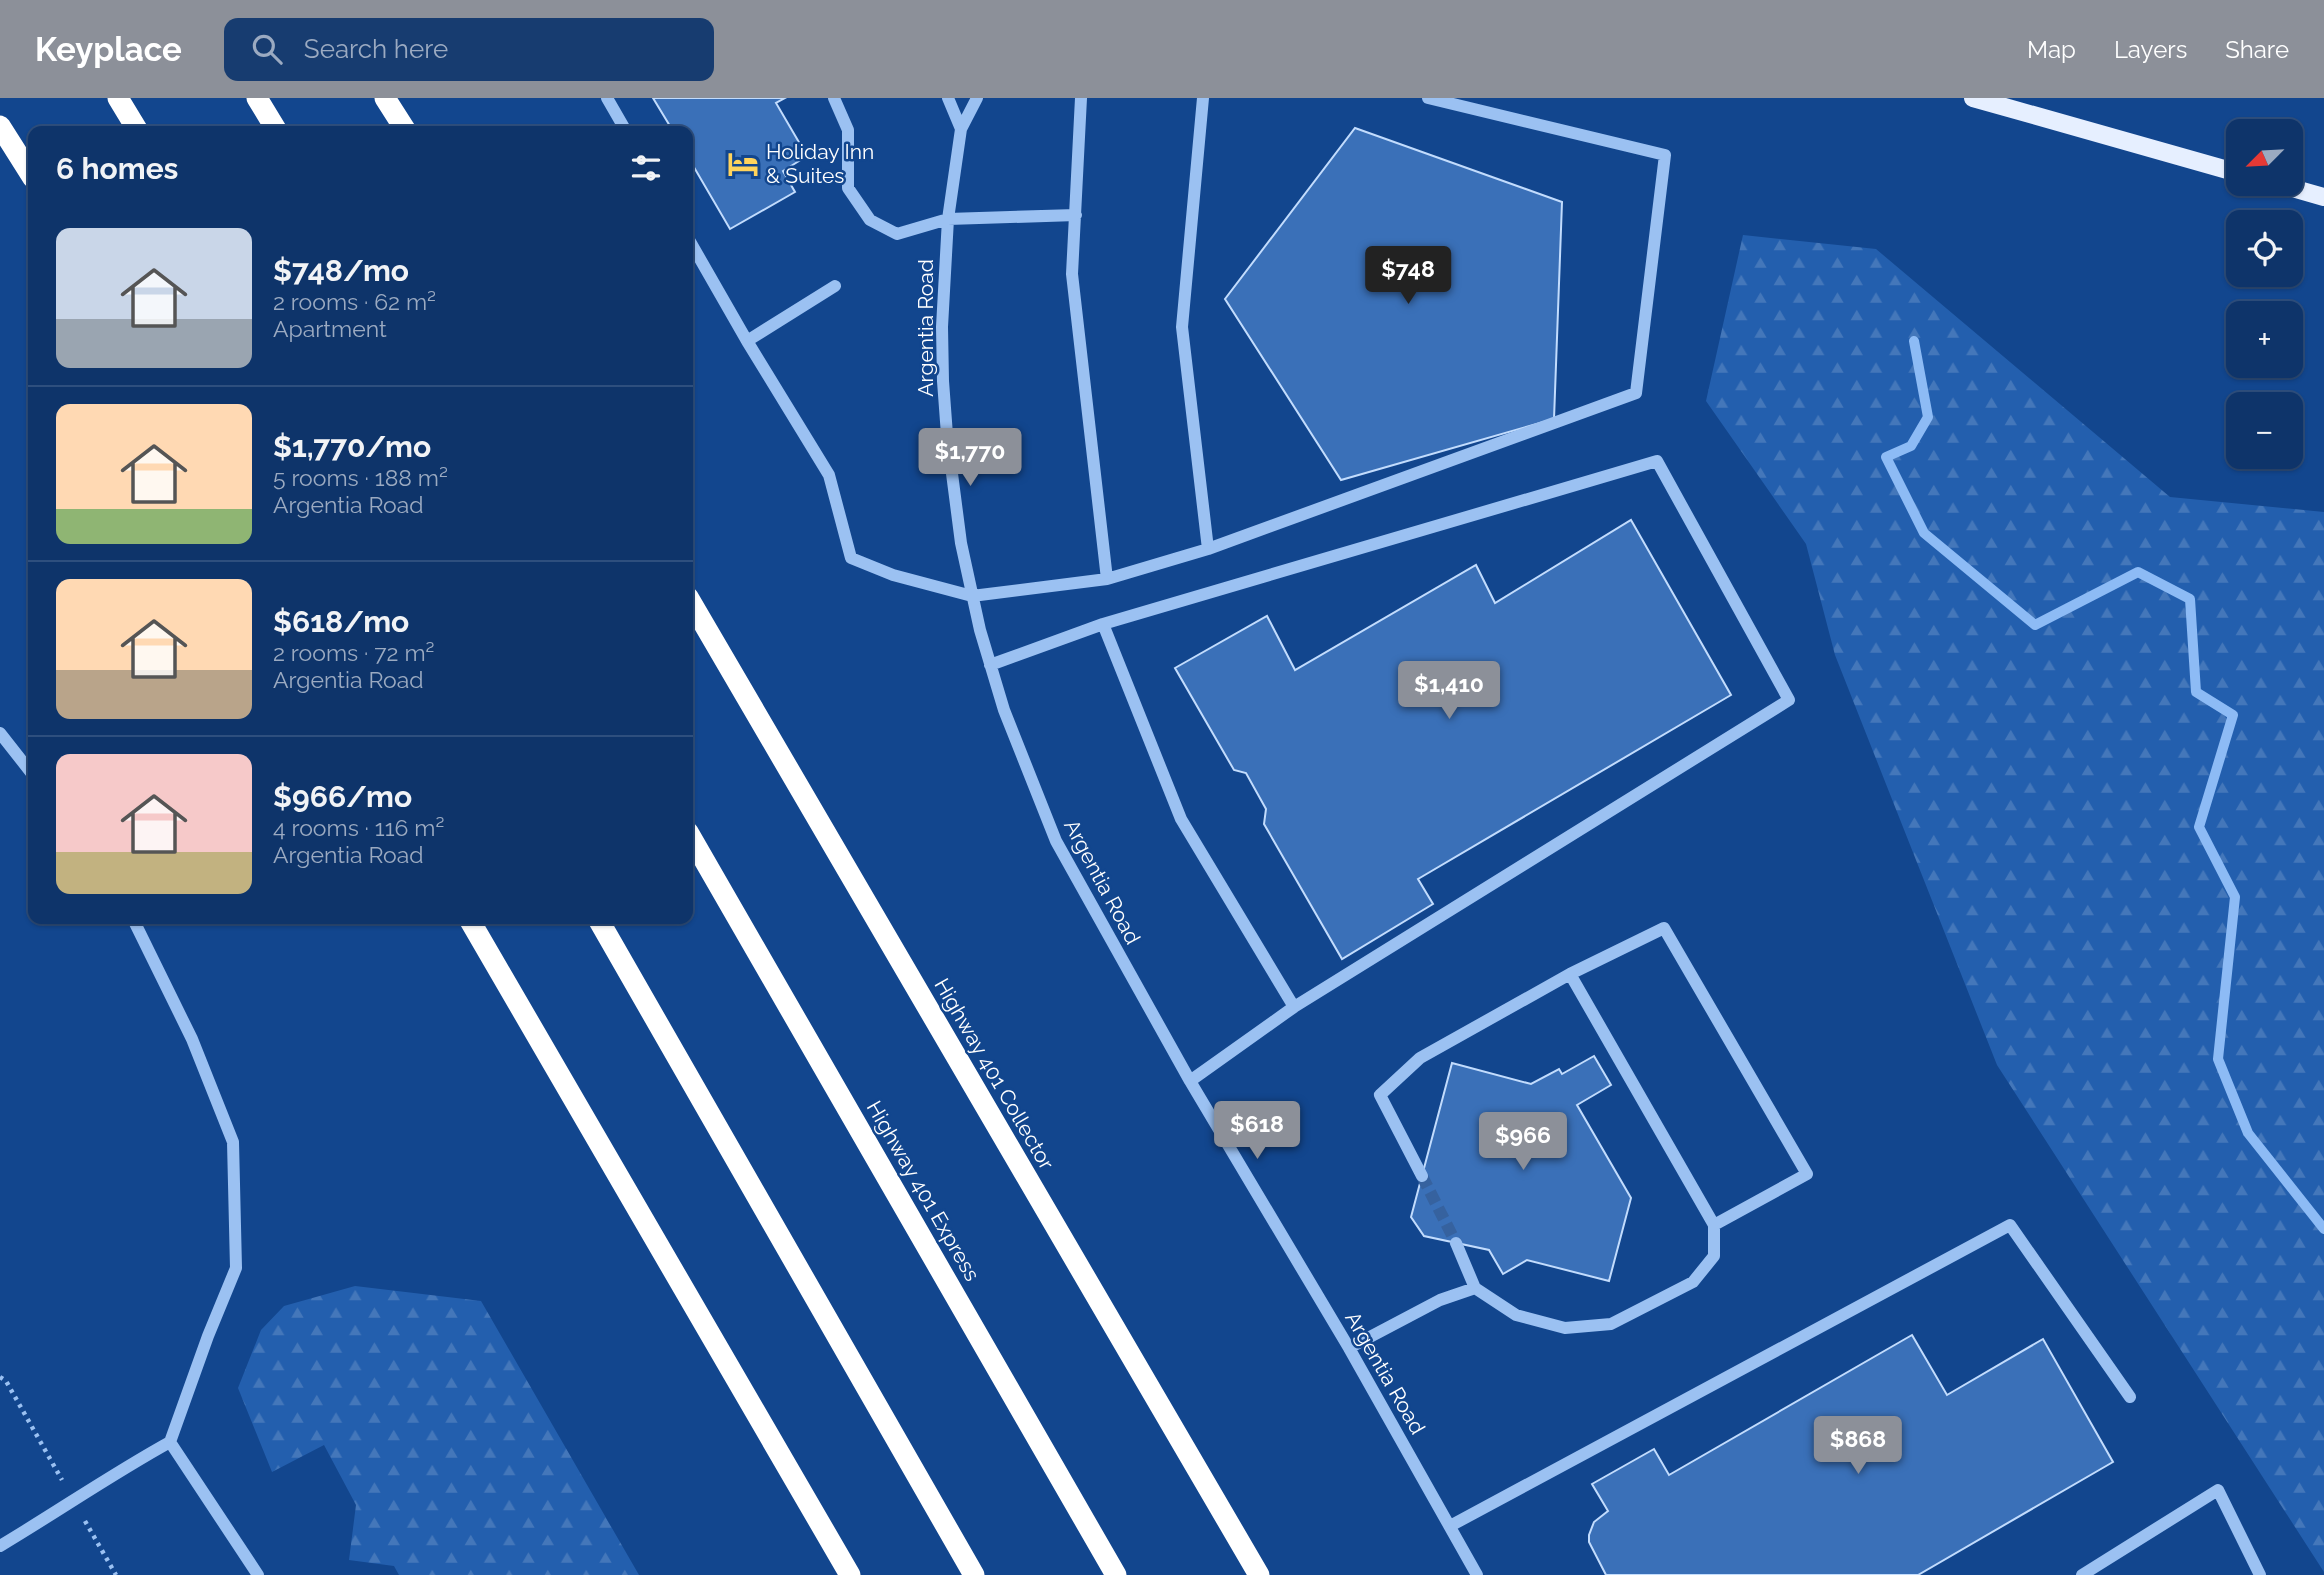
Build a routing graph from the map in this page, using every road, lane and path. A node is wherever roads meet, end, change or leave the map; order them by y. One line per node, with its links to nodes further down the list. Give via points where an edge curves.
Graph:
1 (118, 98): 13 (highway)
2 (257, 98): 14 (highway)
3 (385, 98): 15 (highway)
4 (607, 98): 16 (street)
5 (834, 98): 23 (street, via 848,130 848,188 870,220 897,234)
6 (948, 98): 17 (street)
7 (977, 98): 17 (street, Argentia Road)
8 (1081, 98): 22 (street)
9 (1203, 98): 27 (street, via 1182,327)
10 (1428, 98): 27 (street, via 1665,155 1636,393)
11 (1973, 98): 19 (main road)
12 (0, 125): 18 (highway)
13 (135, 126)
14 (274, 126)
15 (403, 126)
16 (623, 126)
17 (961, 129): 23 (street, Argentia Road)
18 (28, 170)
19 (2226, 170)
20 (2303, 191): 21 (main road)
21 (2324, 197)
22 (1076, 215): 23 (street); 28 (street, via 1072,274)
23 (948, 219): 29 (street, Argentia Road, via 943,381 953,489)
24 (693, 247): 26 (street)
25 (835, 286): 26 (street)
26 (747, 341): 29 (street, via 829,475 850,558)
27 (1208, 548): 28 (street)
28 (1107, 579): 29 (street)
29 (972, 596): 32 (street, Argentia Road)
30 (693, 606): 58 (highway, Highway 401 Collector)
31 (1104, 624): 32 (street); 40 (street, via 1181,819); 40 (street, via 1657,461 1789,700)
32 (990, 665): 41 (street, Argentia Road, via 1056,841)
33 (0, 733): 34 (street)
34 (28, 769)
35 (693, 841): 57 (highway, Highway 401 Express)
36 (135, 924): 49 (street, via 192,1039 233,1142 236,1268)
37 (472, 924): 55 (highway)
38 (601, 924): 56 (highway)
39 (1570, 974): 42 (street, via 1420,1058 1380,1095); 43 (street); 43 (street, via 1664,928 1807,1174)
40 (1294, 1007): 41 (street)
41 (1190, 1081): 46 (street, Argentia Road)
42 (1422, 1176)
43 (1714, 1225): 45 (street, via 1714,1256 1693,1282 1611,1324 1565,1328 1516,1315)
44 (1456, 1243): 45 (street)
45 (1475, 1288): 46 (street, via 1440,1300)
46 (1349, 1348): 51 (street, Argentia Road)
47 (0, 1377): 50 (path)
48 (2130, 1397): 51 (street, via 2010,1225)
49 (170, 1442): 50 (street); 54 (street)
50 (74, 1502): 52 (street); 53 (path)
51 (1450, 1526): 59 (street, Argentia Road)
52 (0, 1546)
53 (116, 1575)
54 (258, 1575)
55 (850, 1575)
56 (974, 1575)
57 (1116, 1575)
58 (1259, 1575)
59 (1477, 1575)
60 (2082, 1575): 61 (street, via 2218,1490)
61 (2260, 1575)

